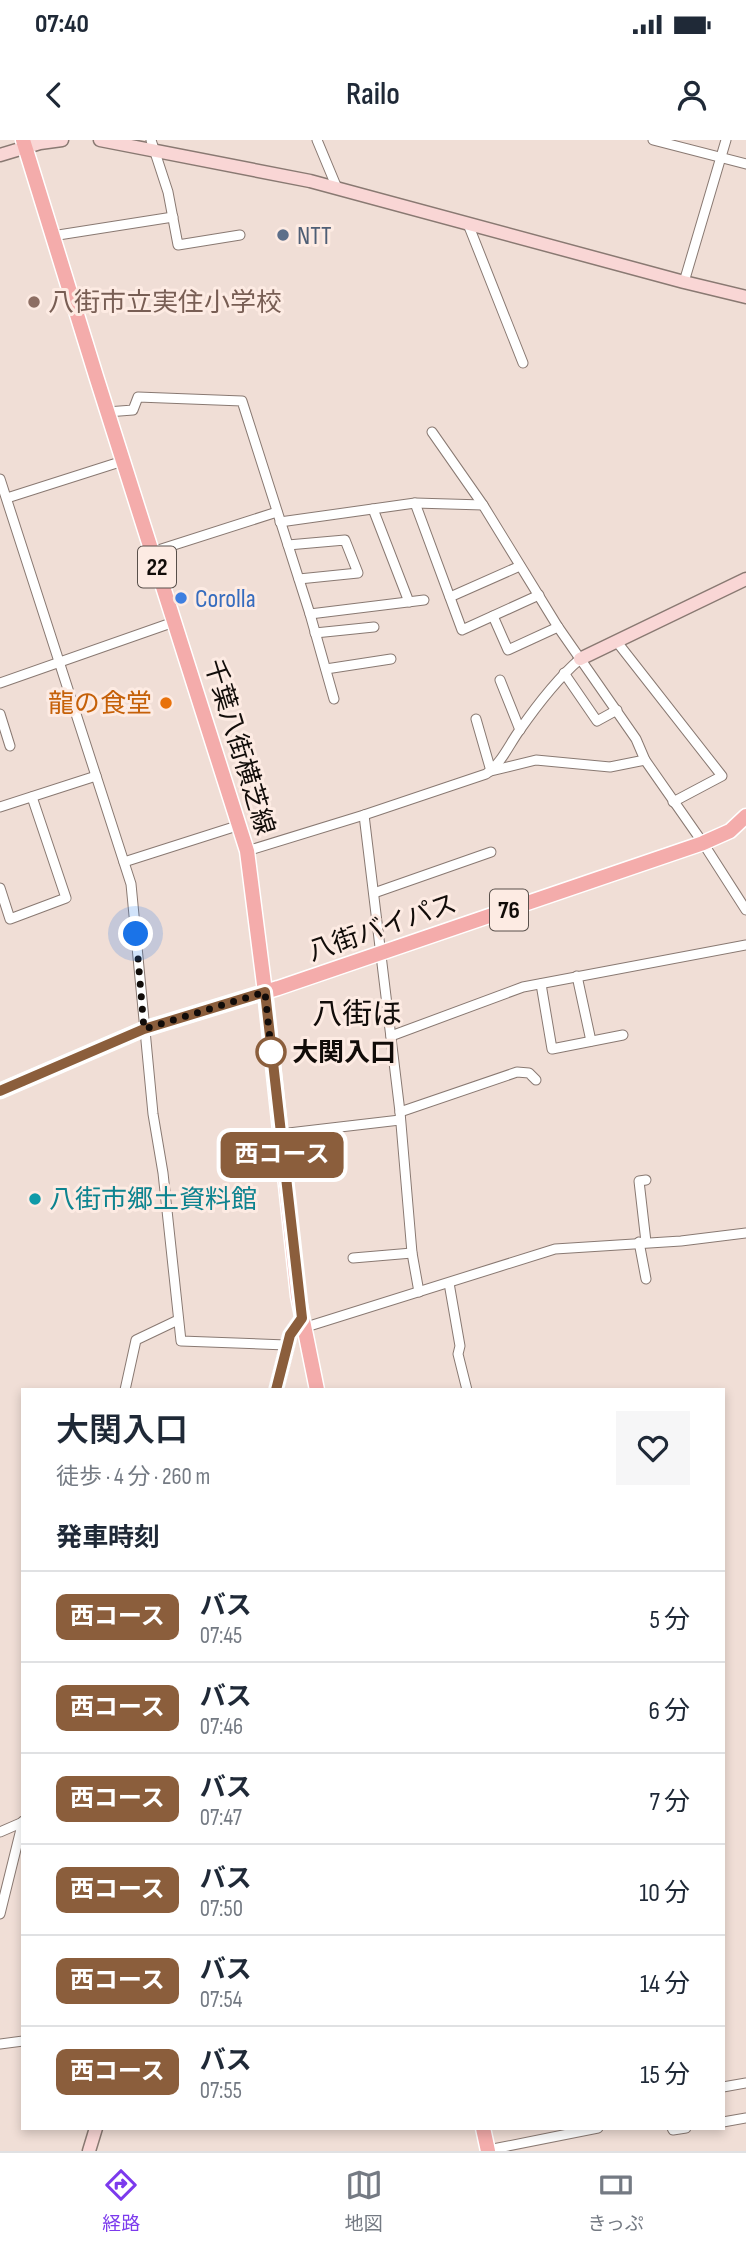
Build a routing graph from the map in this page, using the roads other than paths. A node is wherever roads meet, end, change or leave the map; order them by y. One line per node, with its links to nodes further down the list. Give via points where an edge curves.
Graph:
1 (62, 140): 6 (street)
2 (100, 140): 7 (street)
3 (317, 140): 11 (street)
4 (653, 140): 9 (street)
5 (726, 140): 9 (street)
6 (24, 143): 8 (street); 15 (main road, 千葉八街横芝線 / 22)
7 (152, 145): 11 (street); 12 (street)
8 (0, 155)
9 (720, 159): 10 (street); 16 (street)
10 (746, 164)
11 (337, 188): 13 (street)
12 (173, 217): 14 (street, via 178,245); 15 (street)
13 (468, 224): 16 (street); 18 (street)
14 (240, 235)
15 (52, 236): 19 (main road, 千葉八街横芝線 / 22)
16 (684, 282): 17 (street)
17 (746, 297)
18 (523, 363)
19 (107, 412): 21 (main road, 千葉八街横芝線 / 22); 27 (street, via 133,410 138,397 242,401)
20 (432, 432): 25 (street)
21 (123, 461): 23 (street); 30 (main road, 千葉八街横芝線 / 22)
22 (0, 479): 23 (street)
23 (7, 498): 47 (street)
24 (415, 503): 25 (street); 26 (street); 35 (street)
25 (482, 505): 31 (street)
26 (373, 509): 28 (street); 37 (street)
27 (277, 512): 28 (street); 30 (street)
28 (280, 522): 29 (street)
29 (288, 545): 32 (street); 32 (street, via 345,540 358,573)
30 (152, 552): 40 (main road, 千葉八街横芝線 / 22)
31 (520, 566): 34 (street); 35 (street)
32 (299, 579): 38 (street)
33 (746, 579): 44 (street)
34 (539, 595): 39 (street); 41 (street)
35 (450, 597): 39 (street, via 462,630)
36 (425, 600): 37 (street)
37 (409, 602): 38 (street)
38 (310, 614): 43 (street)
39 (493, 616): 41 (street, via 508,650)
40 (174, 622): 47 (street); 66 (main road, 千葉八街横芝線 / 22)
41 (558, 626): 46 (street)
42 (374, 627): 43 (street)
43 (315, 633): 48 (street)
44 (617, 642): 46 (street); 62 (street, via 722,776)
45 (391, 659): 48 (street)
46 (580, 659): 49 (street); 53 (street)
47 (59, 661): 51 (street); 60 (street)
48 (326, 669): 52 (street)
49 (564, 673): 53 (street, via 597,721); 56 (street)
50 (500, 680): 56 (street)
51 (0, 683)
52 (334, 699)
53 (617, 710): 58 (street)
54 (0, 714): 57 (street)
55 (476, 719): 59 (street)
56 (520, 730): 59 (street)
57 (10, 746)
58 (645, 760): 59 (street, via 610,767 536,760); 62 (street)
59 (491, 771): 64 (street)
60 (96, 776): 61 (street); 70 (street)
61 (32, 797): 63 (street); 71 (street, via 66,898 10,919)
62 (673, 802): 67 (street)
63 (0, 807)
64 (364, 815): 68 (street); 72 (street)
65 (746, 816): 67 (main road, 八街バイパス / 76, via 730,831)
66 (240, 825): 68 (main road, 千葉八街横芝線 / 22); 70 (street)
67 (703, 843): 73 (street); 75 (main road, 八街バイパス / 76)
68 (247, 851): 78 (main road, 千葉八街横芝線 / 22)
69 (491, 852): 72 (street)
70 (124, 862): 79 (street, via 135,911)
71 (0, 887)
72 (374, 893): 75 (street)
73 (746, 910)
74 (746, 945): 76 (street)
75 (380, 954): 78 (main road, 八街バイパス / 76); 81 (street)
76 (577, 976): 77 (street); 82 (street)
77 (541, 984): 81 (street); 82 (street, via 552,1049)
78 (265, 992): 79 (main road, 76); 86 (main road, 千葉八街横芝線 / 22)
79 (144, 1029): 84 (main road, 76); 95 (street)
80 (623, 1035): 82 (street)
81 (391, 1036): 85 (street)
82 (591, 1041)
83 (536, 1080): 85 (street, via 529,1073 517,1072)
84 (0, 1091)
85 (400, 1116): 86 (street); 90 (street)
86 (280, 1134): 96 (main road, 千葉八街横芝線 / 22)
87 (646, 1180): 89 (street, via 639,1181)
88 (746, 1233): 89 (street)
89 (642, 1242): 92 (street); 93 (street, via 555,1249)
90 (412, 1253): 91 (street); 94 (street)
91 (353, 1258)
92 (646, 1279)
93 (449, 1283): 94 (street); 101 (street)
94 (419, 1292): 96 (street)
95 (178, 1320): 97 (street, via 181,1341); 98 (street, via 136,1340)
96 (303, 1323): 97 (street, via 293,1328); 100 (main road, 千葉八街横芝線 / 22)
97 (286, 1345): 99 (street)
98 (125, 1388)
99 (276, 1388)
100 (317, 1388)
101 (466, 1388)
102 (21, 1822): 104 (street)
103 (21, 1829): 105 (street)
104 (0, 1832)
105 (13, 1863): 106 (street); 107 (street)
106 (0, 1868)
107 (0, 1914)
108 (21, 2041): 109 (street)
109 (0, 2044)
110 (746, 2083): 111 (street)
111 (725, 2087)
112 (746, 2118): 113 (street)
113 (725, 2122)
114 (95, 2130): 118 (street)
115 (483, 2130): 117 (main road)
116 (588, 2130): 117 (street)
117 (488, 2150)
118 (89, 2151)

